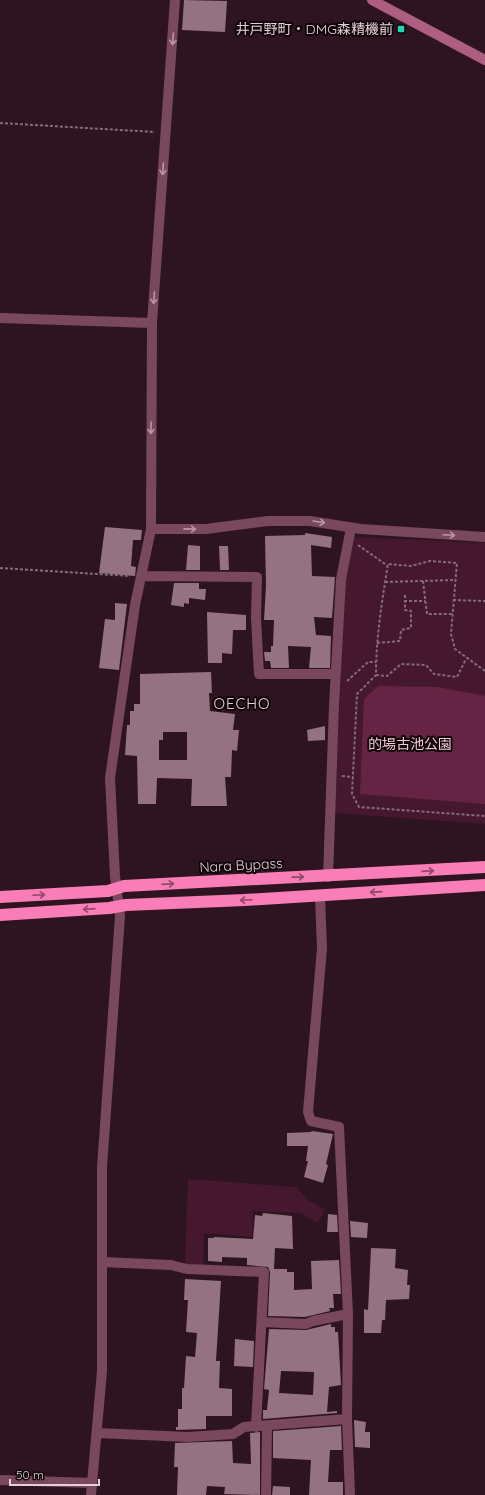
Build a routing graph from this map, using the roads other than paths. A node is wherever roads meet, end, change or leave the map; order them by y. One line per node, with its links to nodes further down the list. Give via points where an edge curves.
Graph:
1 (175, 0): 5 (street, one-way to 5)
2 (372, 0): 3 (main road)
3 (485, 60)
4 (0, 318): 5 (street)
5 (152, 323): 7 (street, one-way to 7)
6 (351, 528): 7 (street, one-way to 6, via 206,529 268,521 310,521); 8 (street, one-way to 8); 10 (street, via 341,579)
7 (151, 529): 9 (street)
8 (485, 536)
9 (141, 576): 10 (street, via 257,577 259,674); 14 (street, via 110,778)
10 (339, 678): 12 (street)
11 (485, 867): 12 (highway, Nara Bypass, one-way to 11)
12 (328, 877): 14 (highway, Nara Bypass, one-way to 12, via 266,878)
13 (485, 885): 15 (highway, one-way to 15)
14 (117, 888): 16 (highway, Nara Bypass, one-way to 14, via 108,891); 17 (street)
15 (320, 896): 17 (highway, one-way to 17, via 133,904); 20 (street, via 322,948 308,1112 311,1121 339,1126)
16 (0, 897)
17 (118, 907): 18 (highway, one-way to 18); 19 (street, via 120,916 117,972 102,1167)
18 (0, 915)
19 (102, 1262): 21 (street, via 264,1272); 25 (street, via 102,1371)
20 (348, 1314): 21 (street, via 306,1324); 22 (street)
21 (262, 1322): 24 (street)
22 (347, 1419): 23 (street); 30 (street)
23 (267, 1426): 24 (street); 29 (street)
24 (256, 1427): 25 (street, via 244,1427 233,1434 188,1437)
25 (98, 1433): 27 (street)
26 (0, 1480): 27 (street)
27 (92, 1483): 28 (street)
28 (91, 1495)
29 (266, 1495)
30 (350, 1495)

